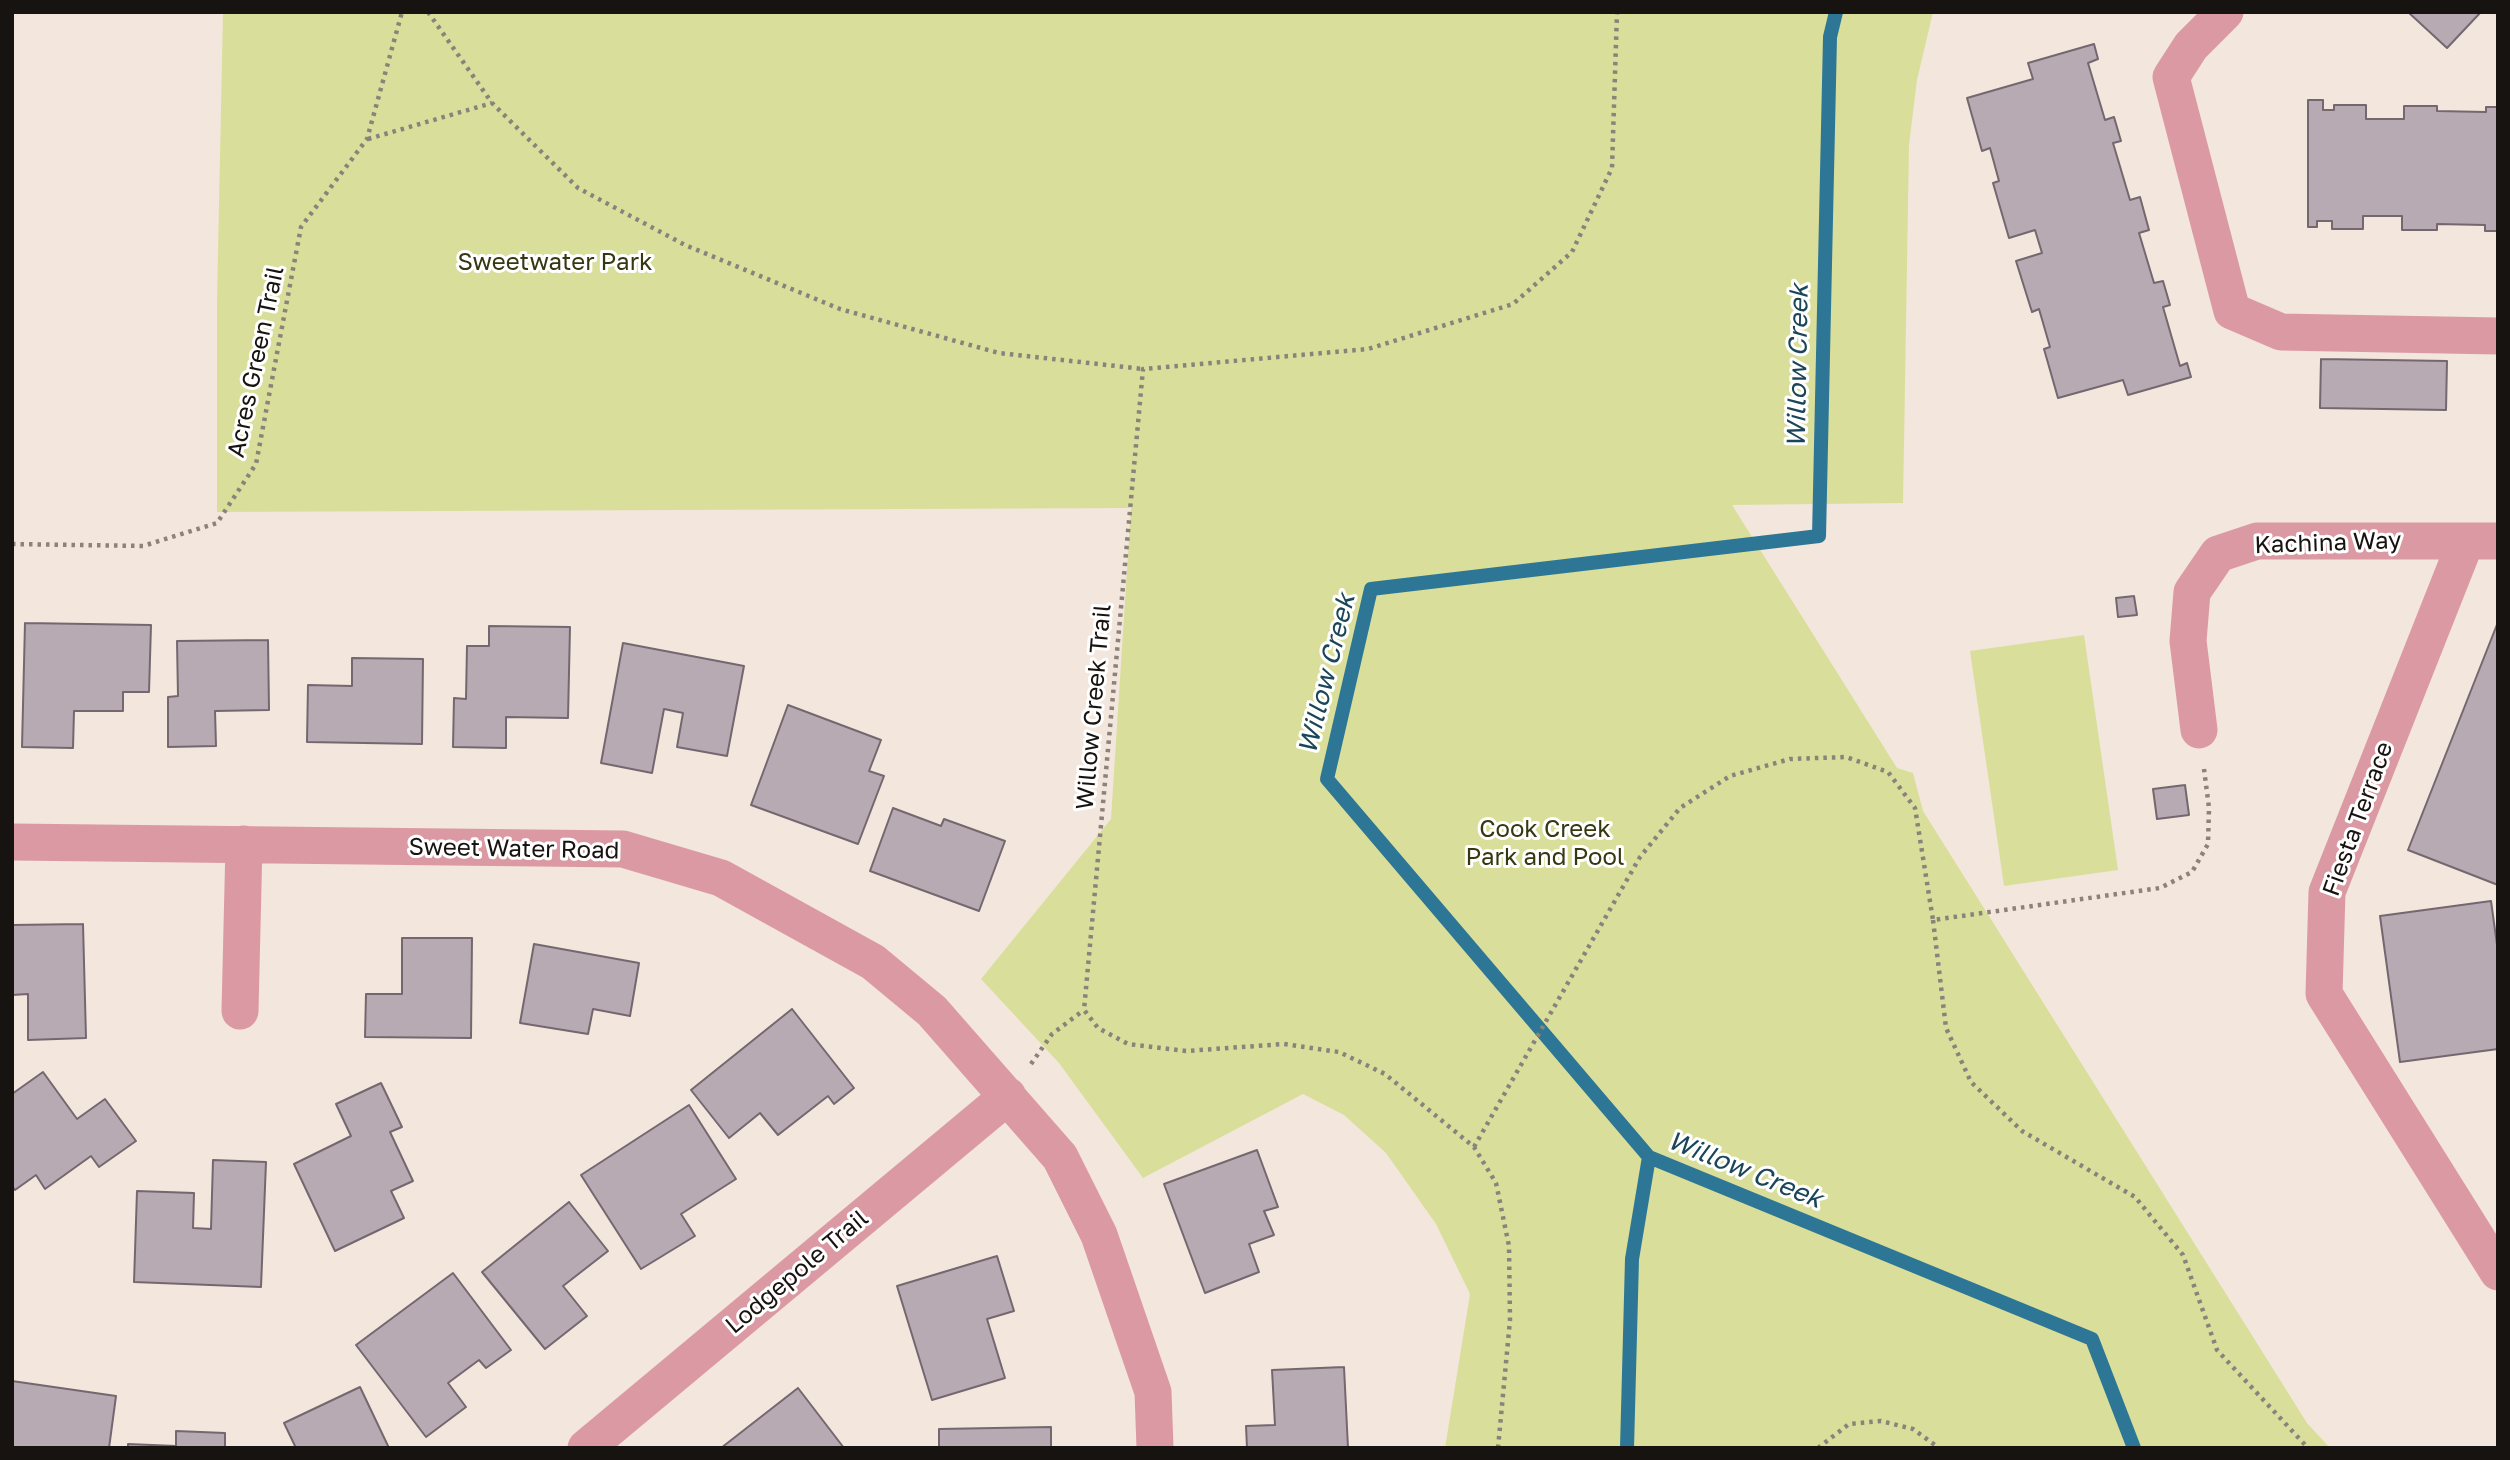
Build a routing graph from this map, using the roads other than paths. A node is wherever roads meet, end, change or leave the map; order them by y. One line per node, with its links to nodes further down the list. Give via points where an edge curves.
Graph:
1 (2225, 12): 2 (street, via 2190,46 2171,77 2232,311 2281,332)
2 (2498, 336)
3 (2482, 541): 4 (street, Kachina Way, via 2257,541 2218,554 2192,592 2188,640); 9 (street, Fiesta Terrace, via 2327,892 2324,995)
4 (2199, 730)
5 (12, 842): 6 (street, Sweet Water Road)
6 (244, 845): 7 (street); 8 (street, Sweet Water Road, via 622,849 721,878 873,962 932,1011)
7 (240, 1011)
8 (1007, 1096): 10 (street, Lodgepole Trail); 11 (street, Sweet Water Road, via 1060,1157 1099,1235 1153,1392)
9 (2498, 1272)
10 (586, 1448)
11 (1155, 1448)

